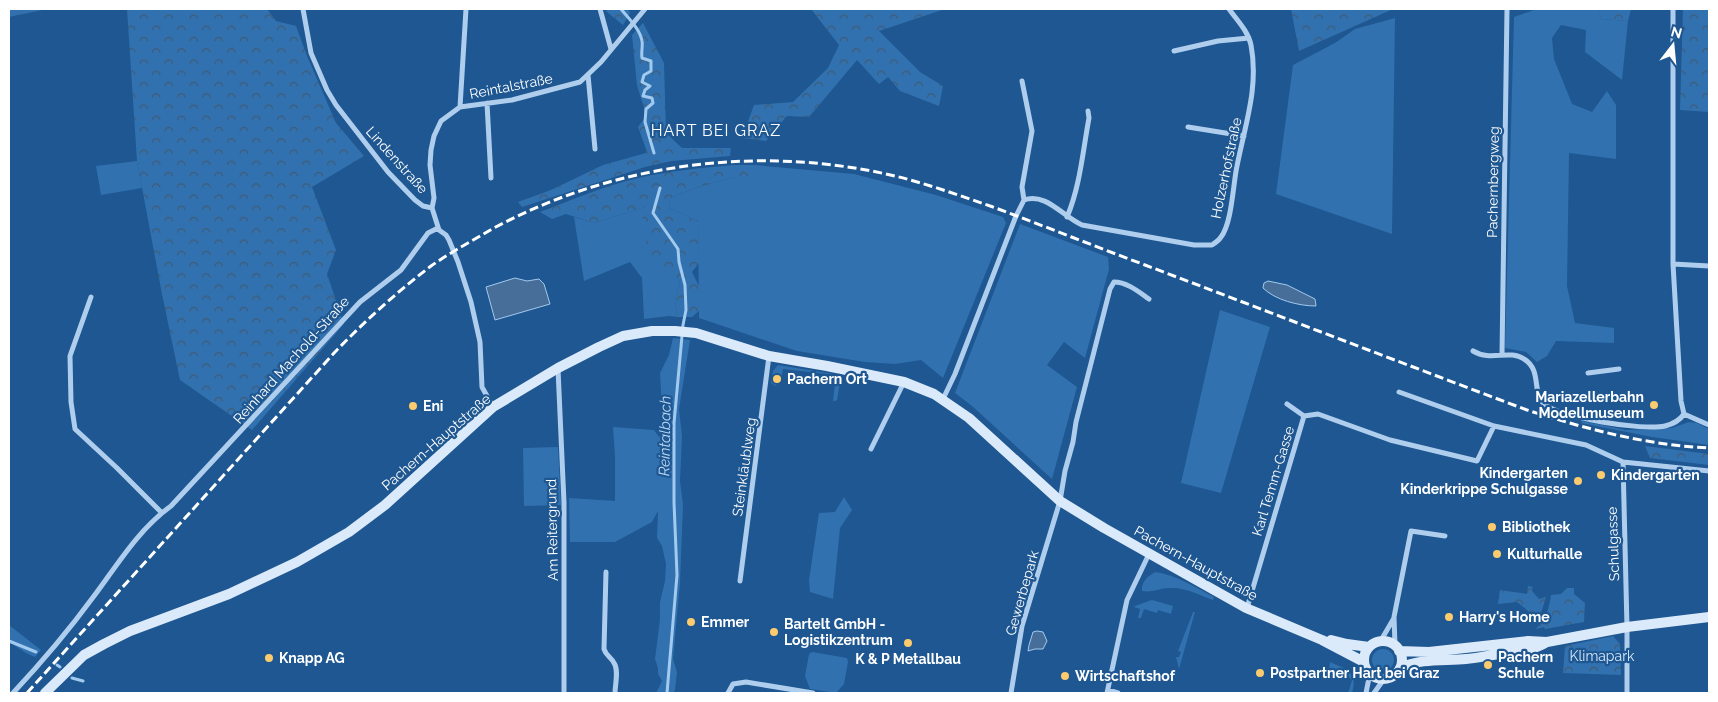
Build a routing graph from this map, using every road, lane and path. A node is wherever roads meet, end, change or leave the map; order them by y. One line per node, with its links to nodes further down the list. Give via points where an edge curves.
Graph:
1 (303, 9): 21 (street, Lindenstraße, via 311,53 336,104 388,172 415,200)
2 (466, 9): 14 (street)
3 (600, 9): 9 (street)
4 (645, 9): 9 (street, Reintalstraße)
5 (1229, 9): 8 (street, Holzerhofstraße)
6 (1507, 9): 29 (street, Pachernbergweg)
7 (1673, 9): 24 (street)
8 (1249, 38): 10 (street); 17 (street, Holzerhofstraße, via 1254,87)
9 (611, 49): 11 (street, Reintalstraße)
10 (1174, 51)
11 (588, 75): 13 (street, Reintalstraße, via 580,82 554,90); 18 (street)
12 (1022, 81): 20 (street, via 1032,131 1022,187)
13 (487, 103): 14 (street, Reintalstraße); 19 (street)
14 (460, 107): 21 (street, Reintalstraße, via 441,121 434,136 430,165)
15 (1088, 111): 22 (street, via 1076,188)
16 (1188, 127): 17 (street)
17 (1244, 136): 22 (street, Holzerhofstraße, via 1226,225 1221,237 1212,245 1194,245 1082,225)
18 (595, 149)
19 (491, 178)
20 (1024, 200): 22 (street, Holzerhofstraße, via 1038,197); 36 (street)
21 (432, 208): 23 (street, Lindenstraße)
22 (1067, 217)
23 (439, 230): 38 (street, Lindenstraße, via 446,235 455,251 463,277 480,342 482,387); 47 (street, Reinhard Machold-Straße, via 428,233 401,270 360,302 178,500)
24 (1673, 264): 25 (street); 39 (street)
25 (1709, 266)
26 (91, 297): 47 (street, via 70,356 75,429)
27 (1149, 299): 46 (street, via 1120,282 1114,282 1110,289)
28 (1473, 351): 29 (street, via 1487,357)
29 (1502, 355): 39 (street, via 1524,359 1536,374 1539,396 1544,403 1566,413 1620,425 1665,426 1680,420)
30 (769, 356): 31 (main road, Pachern-Hauptstraße, via 696,333 652,331 623,336); 34 (main road, Pachern-Hauptstraße); 51 (street, Steinkläublweg)
31 (558, 368): 38 (main road, Pachern-Hauptstraße); 68 (street, Am Reitergrund, via 564,503)
32 (1619, 369): 33 (street)
33 (1588, 373)
34 (904, 382): 36 (main road, Pachern-Hauptstraße); 43 (street)
35 (1399, 392): 42 (street)
36 (942, 399): 46 (main road, Pachern-Hauptstraße, via 969,418)
37 (1287, 404): 40 (street)
38 (493, 407): 67 (main road, Pachern-Hauptstraße, via 349,532 297,562 229,594 104,644 84,655)
39 (1684, 414): 41 (street)
40 (1304, 416): 42 (street, Karl Temm-Gasse, via 1318,414 1390,440 1477,461); 52 (street, Karl Temm-Gasse)
41 (1709, 425)
42 (1494, 426): 44 (street, via 1586,445)
43 (871, 449)
44 (1623, 462): 45 (street); 55 (street, Schulgasse)
45 (1709, 471)
46 (1060, 501): 49 (main road, Pachern-Hauptstraße); 72 (street, Gewerbepark, via 1022,626)
47 (162, 513): 66 (street, Reinhard Machold-Straße, via 131,544 62,637)
48 (1445, 536): 53 (street, via 1411,531)
49 (1149, 554): 52 (main road, Pachern-Hauptstraße); 65 (street, via 1127,600)
50 (606, 572): 69 (street, via 604,649 616,666)
51 (740, 581)
52 (1246, 608): 56 (main road, Pachern-Hauptstraße)
53 (1394, 617): 57 (street); 60 (street)
54 (1709, 618): 55 (main road)
55 (1627, 627): 58 (main road); 76 (street, Schulgasse)
56 (1322, 640): 59 (main road, Pachern-Hauptstraße); 61 (main road, Pachern-Hauptstraße)
57 (1380, 642): 59 (main road); 60 (main road, via 1390,642)
58 (1547, 642): 60 (main road, via 1528,641 1429,652); 62 (main road, via 1528,650 1429,660)
59 (1369, 647): 61 (main road)
60 (1397, 648): 62 (main road, via 1402,661)
61 (1364, 662): 63 (main road)
62 (1400, 668): 64 (main road, via 1393,676)
63 (1370, 673): 64 (main road); 74 (street)
64 (1384, 679): 75 (street)
65 (1108, 692): 73 (street)
66 (13, 693)
67 (45, 693)
68 (564, 693)
69 (614, 693)
70 (728, 693): 71 (street, via 733,684 746,682)
71 (813, 693)
72 (1010, 693)
73 (1118, 693)
74 (1366, 693)
75 (1374, 693)
76 (1627, 693)

